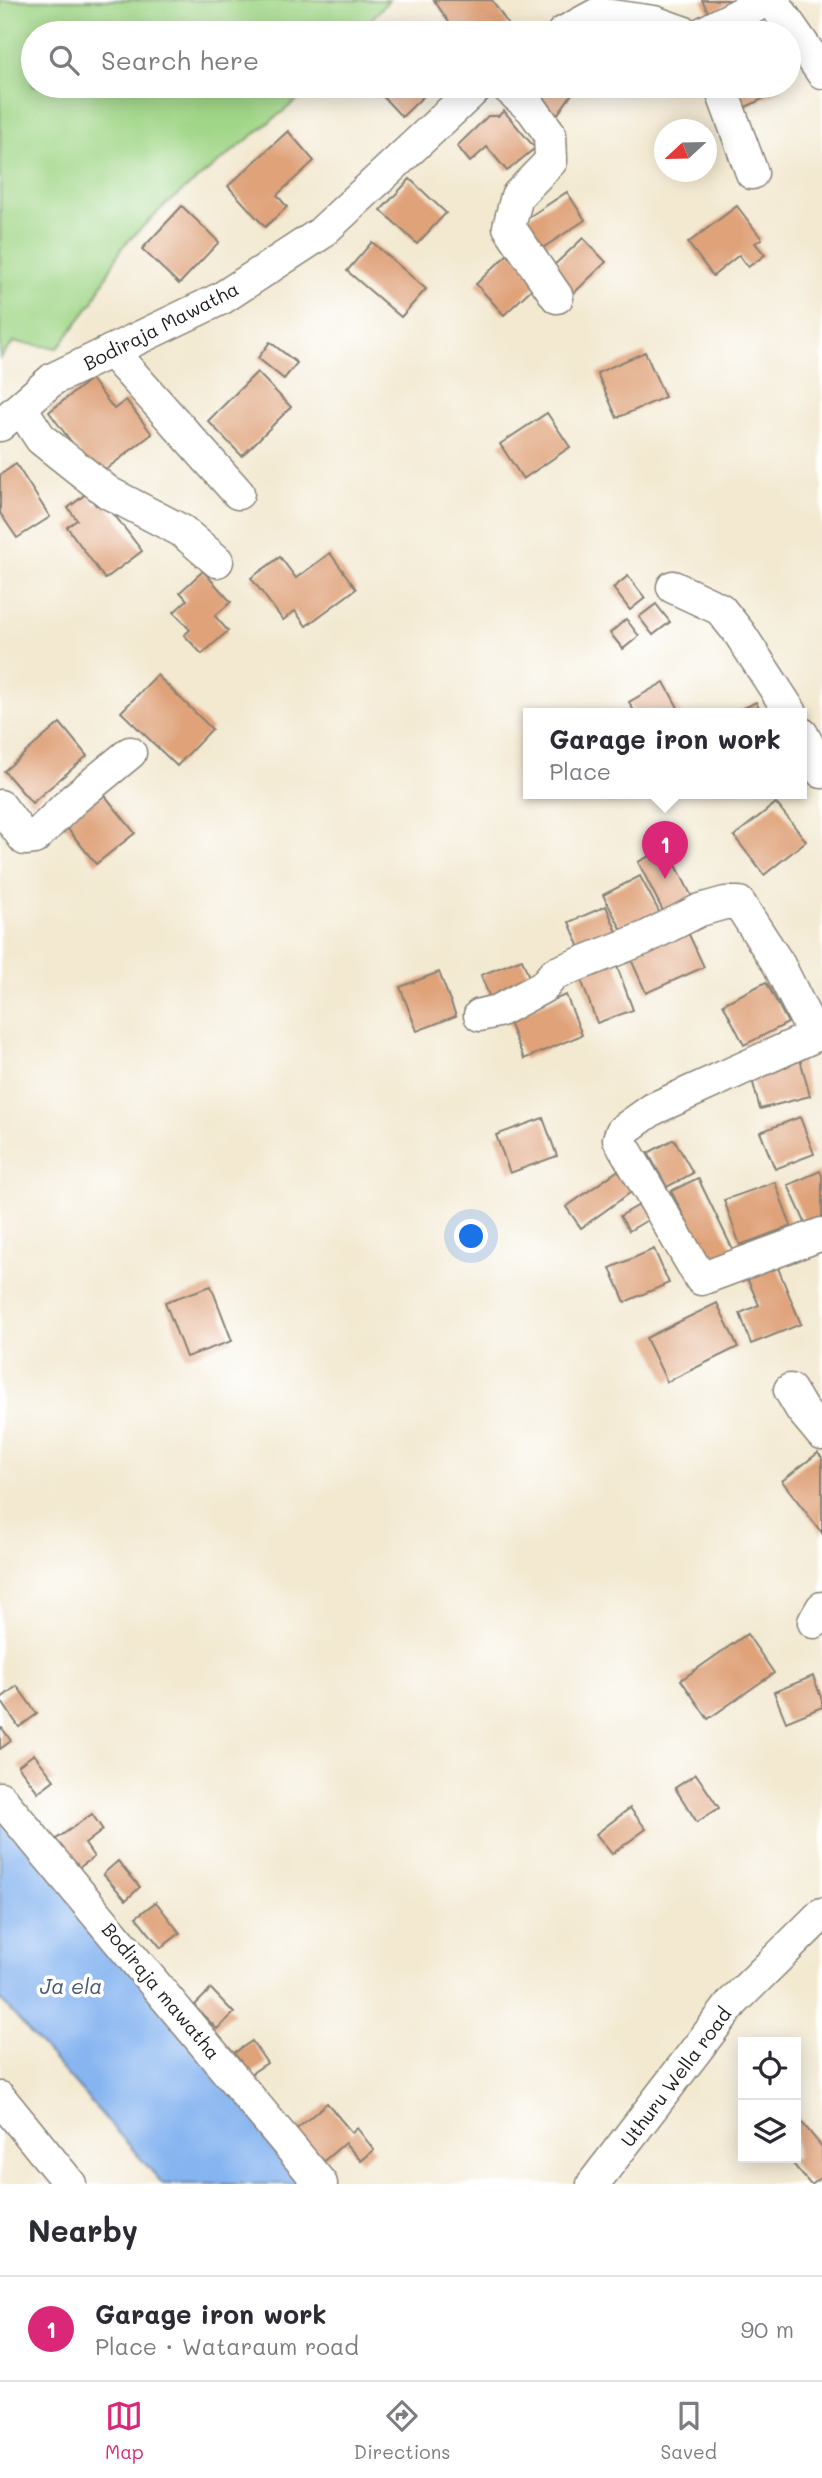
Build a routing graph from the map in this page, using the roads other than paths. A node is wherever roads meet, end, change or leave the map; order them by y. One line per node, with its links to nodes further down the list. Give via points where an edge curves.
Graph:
1 (770, 0): 4 (street); 5 (street)
2 (585, 21): 3 (street, via 598,14)
3 (647, 21)
4 (727, 21)
5 (785, 21)
6 (801, 43): 7 (street)
7 (822, 72)
8 (465, 98): 13 (street, Bodiraja Mawatha, via 320,234 222,298)
9 (519, 98): 12 (street, via 550,134 551,161 517,197 509,228)
10 (724, 98): 11 (street)
11 (752, 173)
12 (557, 297)
13 (111, 351): 14 (street, Bodiraja Mawatha, via 53,379); 15 (street)
14 (11, 417): 16 (street, via 109,493 182,531)
15 (238, 493)
16 (217, 561)
17 (673, 587): 18 (street, via 720,609)
18 (788, 708)
19 (807, 744): 21 (street)
20 (130, 753): 22 (street, via 34,838 26,839)
21 (822, 772)
22 (0, 806)
23 (480, 1015): 24 (street, via 498,1011 543,987 554,974 701,910 739,902 779,964)
24 (817, 1039): 25 (street, via 653,1109 622,1131 619,1139 701,1279)
25 (822, 1234)
26 (790, 1390): 27 (street)
27 (822, 1434)
28 (0, 1798): 32 (street, Bodiraja mawatha)
29 (822, 1914): 33 (street, Uthuru Wella road, via 733,2002)
30 (1, 2100): 31 (street)
31 (65, 2182)
32 (321, 2184)
33 (593, 2184)

